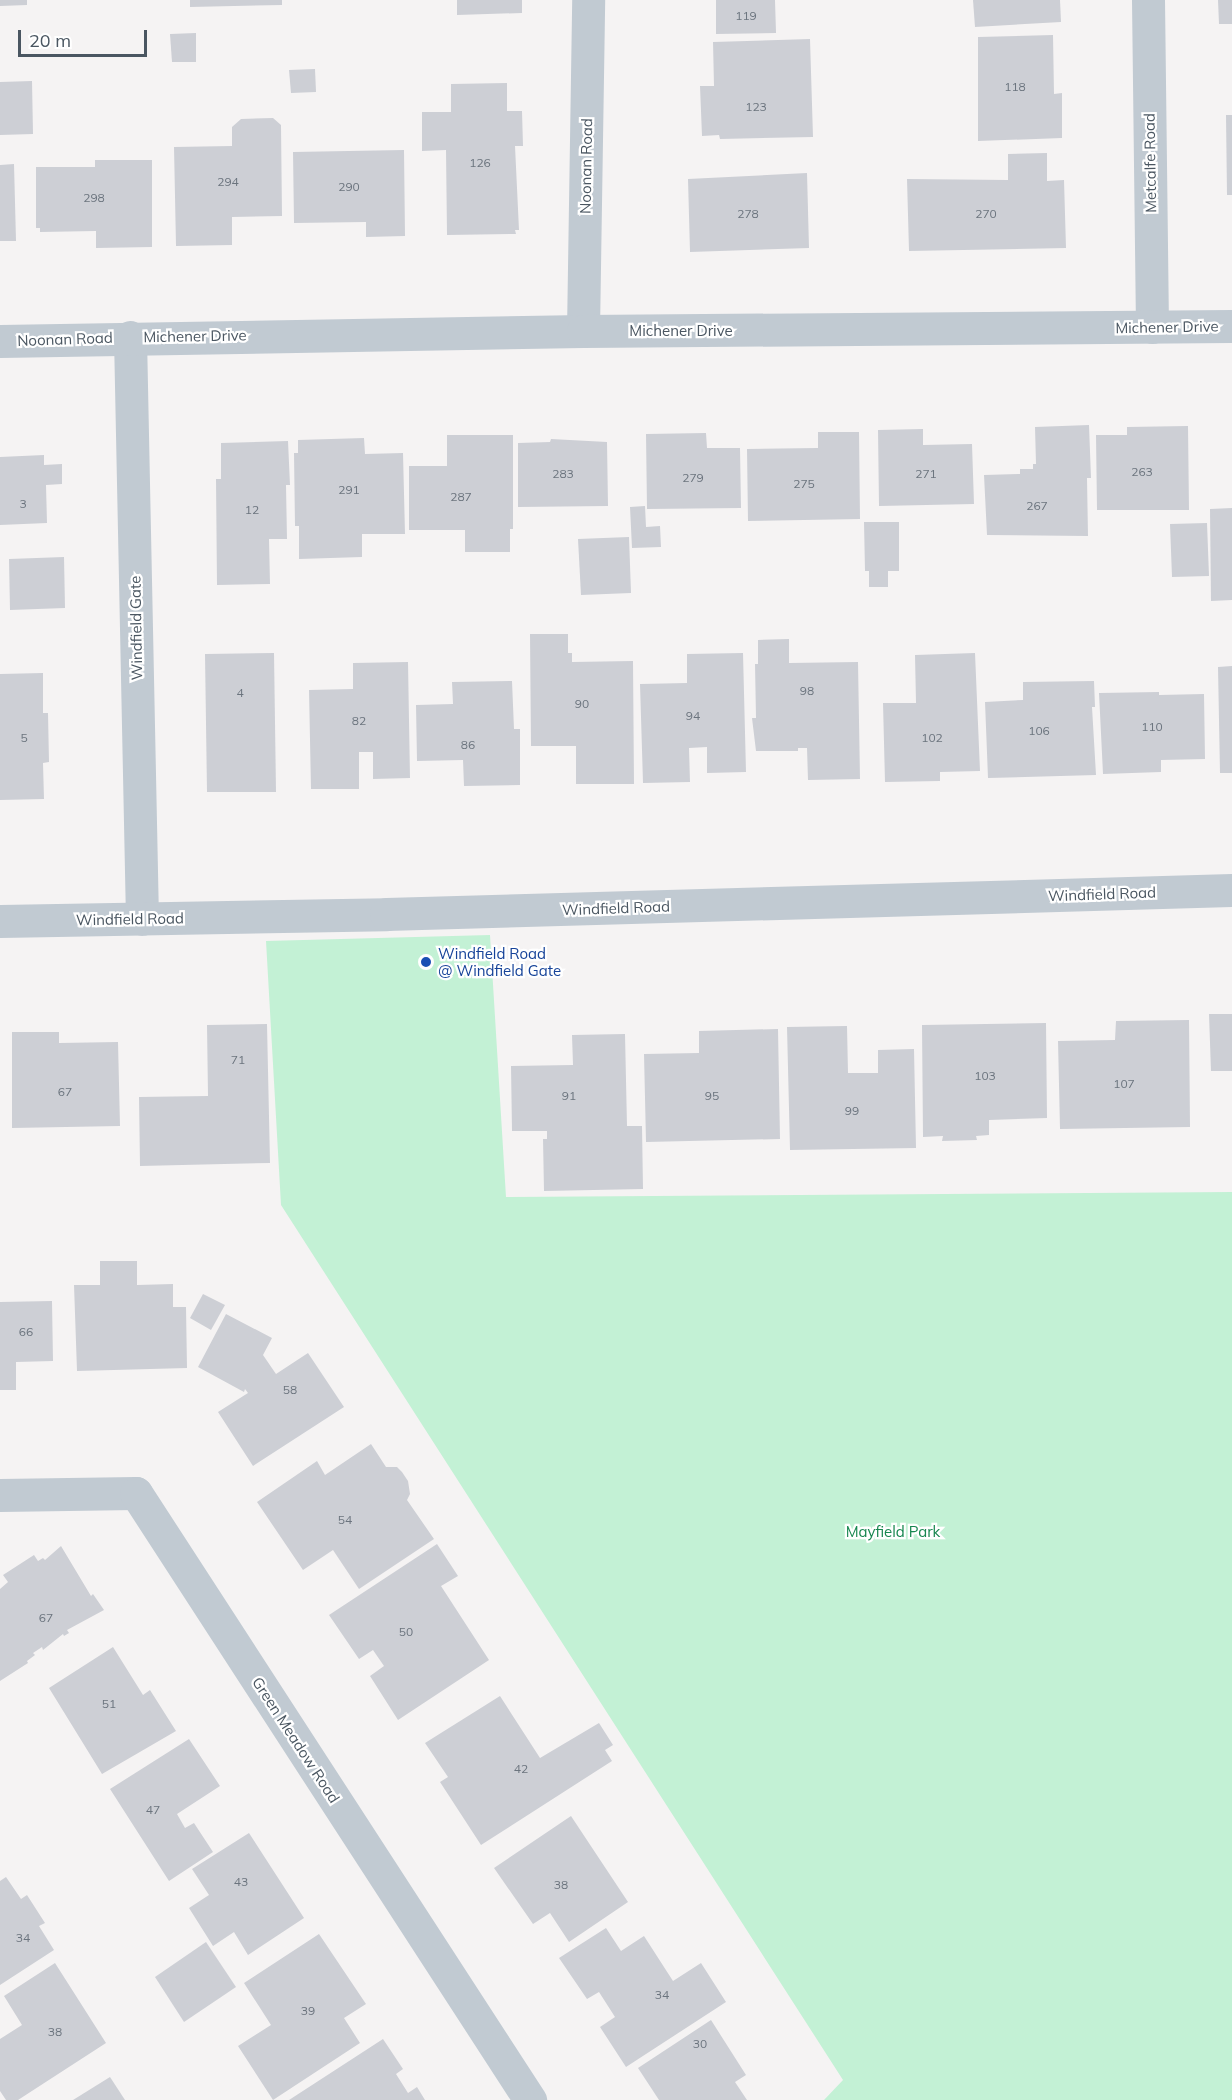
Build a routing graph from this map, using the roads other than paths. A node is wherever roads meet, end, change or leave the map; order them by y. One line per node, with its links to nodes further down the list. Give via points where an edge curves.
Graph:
1 (588, 0): 5 (street, Noonan Road)
2 (1148, 0): 4 (street, Metcalfe Road)
3 (1232, 326): 4 (street, Michener Drive)
4 (1152, 327): 5 (street, Michener Drive)
5 (583, 332): 6 (street, Michener Drive)
6 (130, 337): 7 (street, Noonan Road); 9 (street, Windfield Gate)
7 (0, 341)
8 (1232, 890): 9 (street, Windfield Road)
9 (142, 919): 10 (street, Windfield Road)
10 (0, 921)
11 (0, 1495): 12 (street, Green Meadow Road, via 136,1493)
12 (530, 2100)

